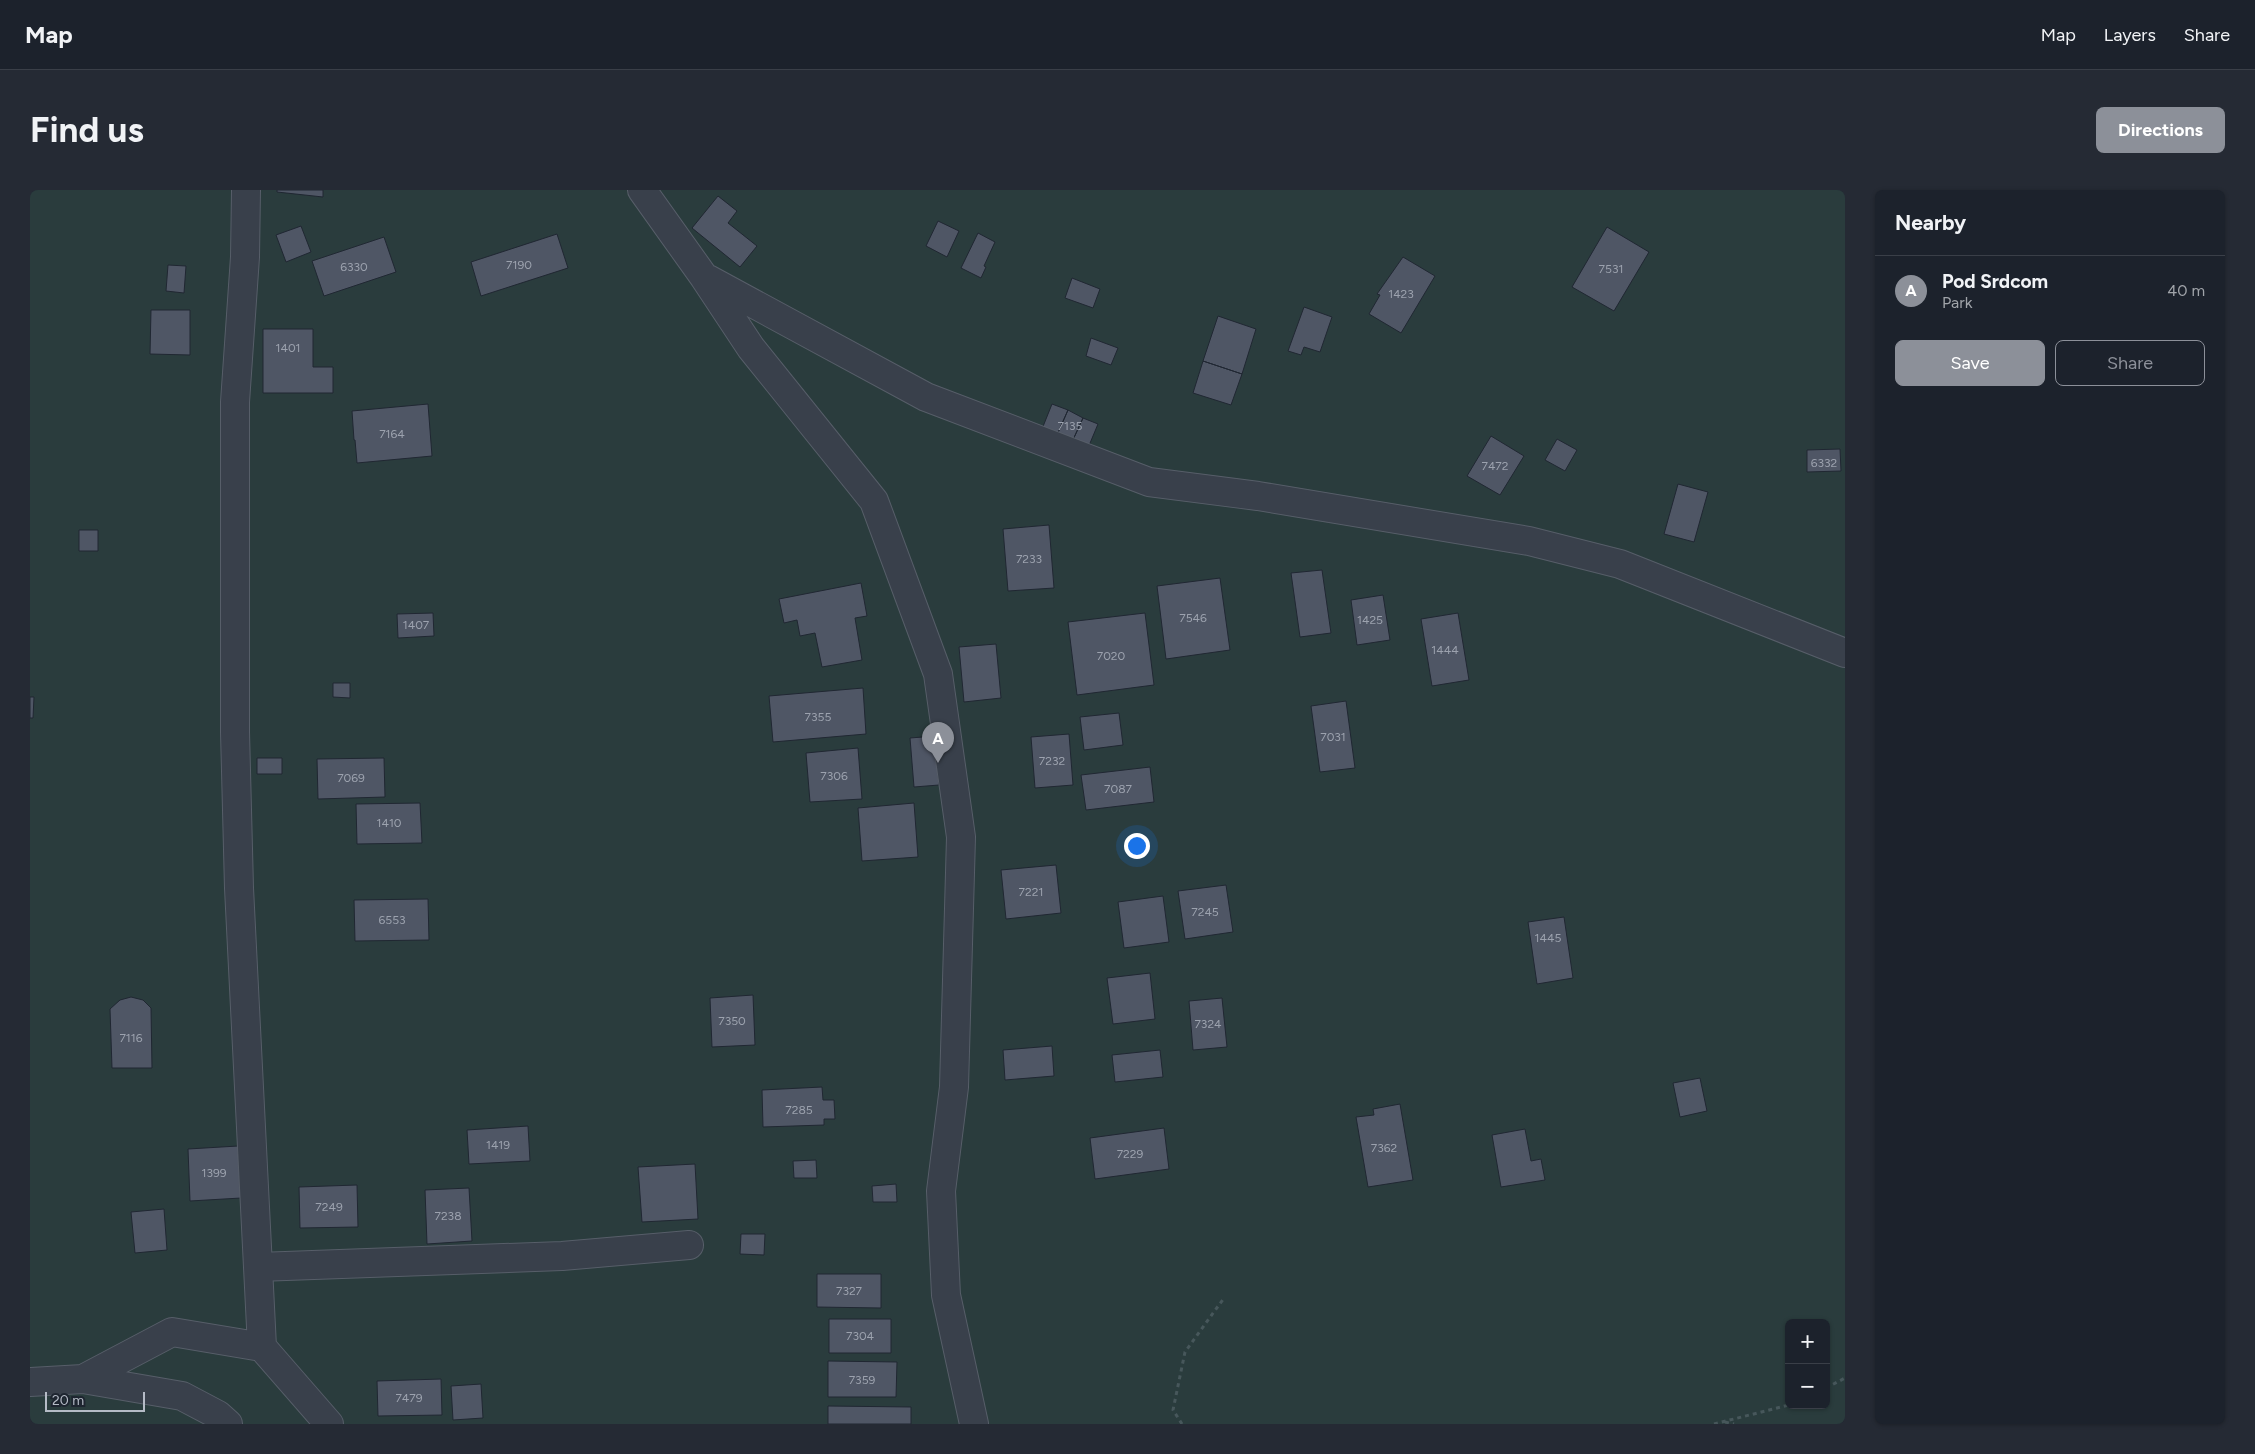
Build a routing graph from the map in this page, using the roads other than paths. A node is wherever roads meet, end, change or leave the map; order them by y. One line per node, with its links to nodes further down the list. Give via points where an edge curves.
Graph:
1 (246, 190): 6 (lane, via 235,402 235,732 239,888)
2 (642, 190): 3 (lane)
3 (704, 277): 4 (lane, via 926,397 1149,482 1258,496 1547,546 1620,564); 12 (lane, via 751,348 874,501 938,674 961,837 954,1087 941,1191 946,1295)
4 (1845, 653)
5 (689, 1245): 6 (lane, via 562,1256)
6 (258, 1267): 7 (lane)
7 (262, 1346): 8 (lane, via 172,1332); 11 (lane)
8 (83, 1379): 9 (lane); 10 (lane, via 182,1396)
9 (30, 1382)
10 (228, 1424)
11 (328, 1424)
12 (974, 1424)

